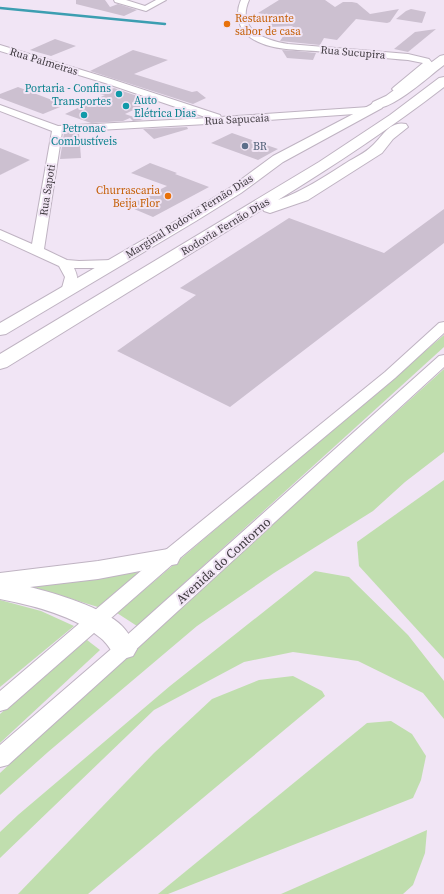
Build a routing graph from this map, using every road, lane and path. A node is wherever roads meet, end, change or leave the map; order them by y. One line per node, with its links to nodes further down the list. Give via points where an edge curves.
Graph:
1 (118, 0): 2 (street, via 146,9)
2 (162, 0)
3 (245, 0): 10 (street, Rua Sucupira, via 242,5 244,24 252,35 264,41 294,47 426,61 428,64)
4 (0, 48): 11 (street, Rua Palmeiras)
5 (444, 59): 10 (highway, via 401,92)
6 (444, 68): 22 (highway, Rodovia Fernão Dias, via 387,111)
7 (444, 81): 14 (highway, Rodovia Fernão Dias, via 427,96 354,146)
8 (444, 95): 14 (highway, via 388,136 377,150 302,198 256,212)
9 (0, 108): 12 (street)
10 (374, 108): 11 (street, Rua Sapucaia); 17 (main road, Marginal Rodovia Fernão Dias, via 278,159 236,190)
11 (225, 120): 12 (street, Rua Sapucaia)
12 (57, 129): 15 (street, Rua Sapoti)
13 (0, 234): 15 (street)
14 (204, 239): 18 (highway, Rodovia Fernão Dias)
15 (37, 251): 16 (street)
16 (64, 263): 17 (street); 19 (street, via 72,279)
17 (113, 264): 19 (main road, Marginal Rodovia Fernão Dias)
18 (126, 286): 24 (highway, Rodovia Fernão Dias); 25 (highway)
19 (69, 288): 21 (main road, Marginal Rodovia Fernão Dias)
20 (444, 326): 26 (street, via 390,375)
21 (0, 330)
22 (0, 348)
23 (444, 358): 30 (street, Avenida do Contorno)
24 (0, 363)
25 (0, 376)
26 (168, 558): 27 (highway); 29 (street)
27 (0, 582)
28 (0, 590): 29 (highway, via 57,604)
29 (96, 621): 30 (highway, via 112,632); 31 (street)
30 (124, 650): 32 (street, Avenida do Contorno)
31 (0, 703)
32 (0, 758)

